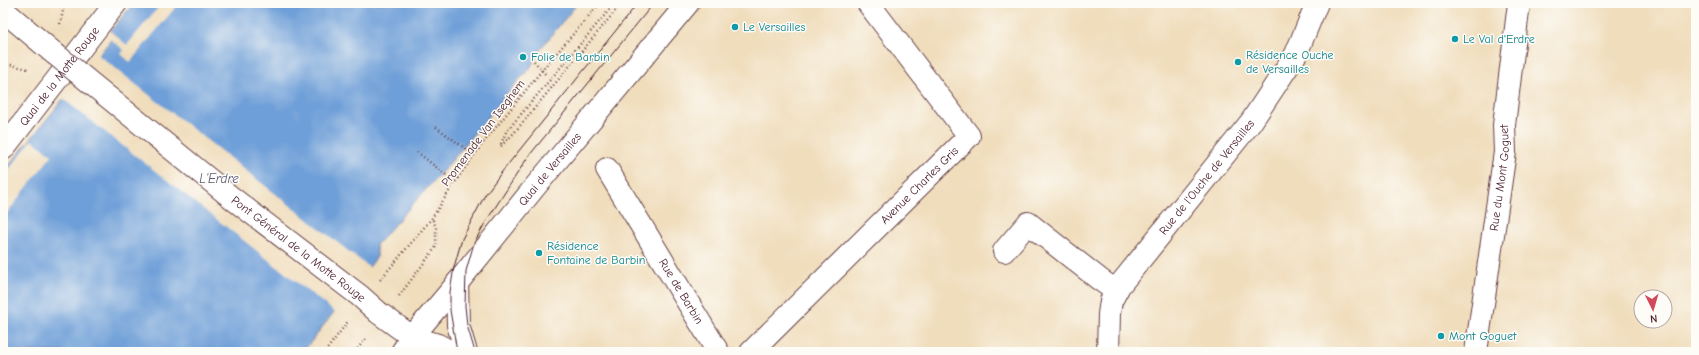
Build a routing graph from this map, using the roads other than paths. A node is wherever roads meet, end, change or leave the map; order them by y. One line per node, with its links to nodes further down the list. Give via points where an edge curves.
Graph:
1 (116, 3): 7 (street, Quai de la Motte Rouge)
2 (688, 3): 10 (street, Quai de Versailles)
3 (868, 3): 16 (street, Avenue Charles Gris, via 969,136)
4 (1318, 3): 11 (street, Rue de l'Ouche de Versailles, via 1296,54 1251,122)
5 (1519, 3): 18 (street, Rue du Mont Goguet, via 1504,125 1505,152)
6 (3, 10): 12 (street, Pont Général de la Motte Rouge, bridge, via 232,198 360,296)
7 (3, 149)
8 (607, 169): 15 (street, Rue de Barbin)
9 (1004, 251): 11 (street, via 1028,223 1098,280)
10 (457, 283): 12 (street, Quai de Versailles); 14 (street, via 458,325)
11 (1116, 291): 17 (street, Rue de l'Ouche de Versailles, via 1109,314)
12 (411, 347): 13 (street, Pont Général de la Motte Rouge, via 438,345)
13 (451, 352)
14 (466, 352)
15 (718, 352)
16 (751, 352)
17 (1108, 352)
18 (1476, 352)

